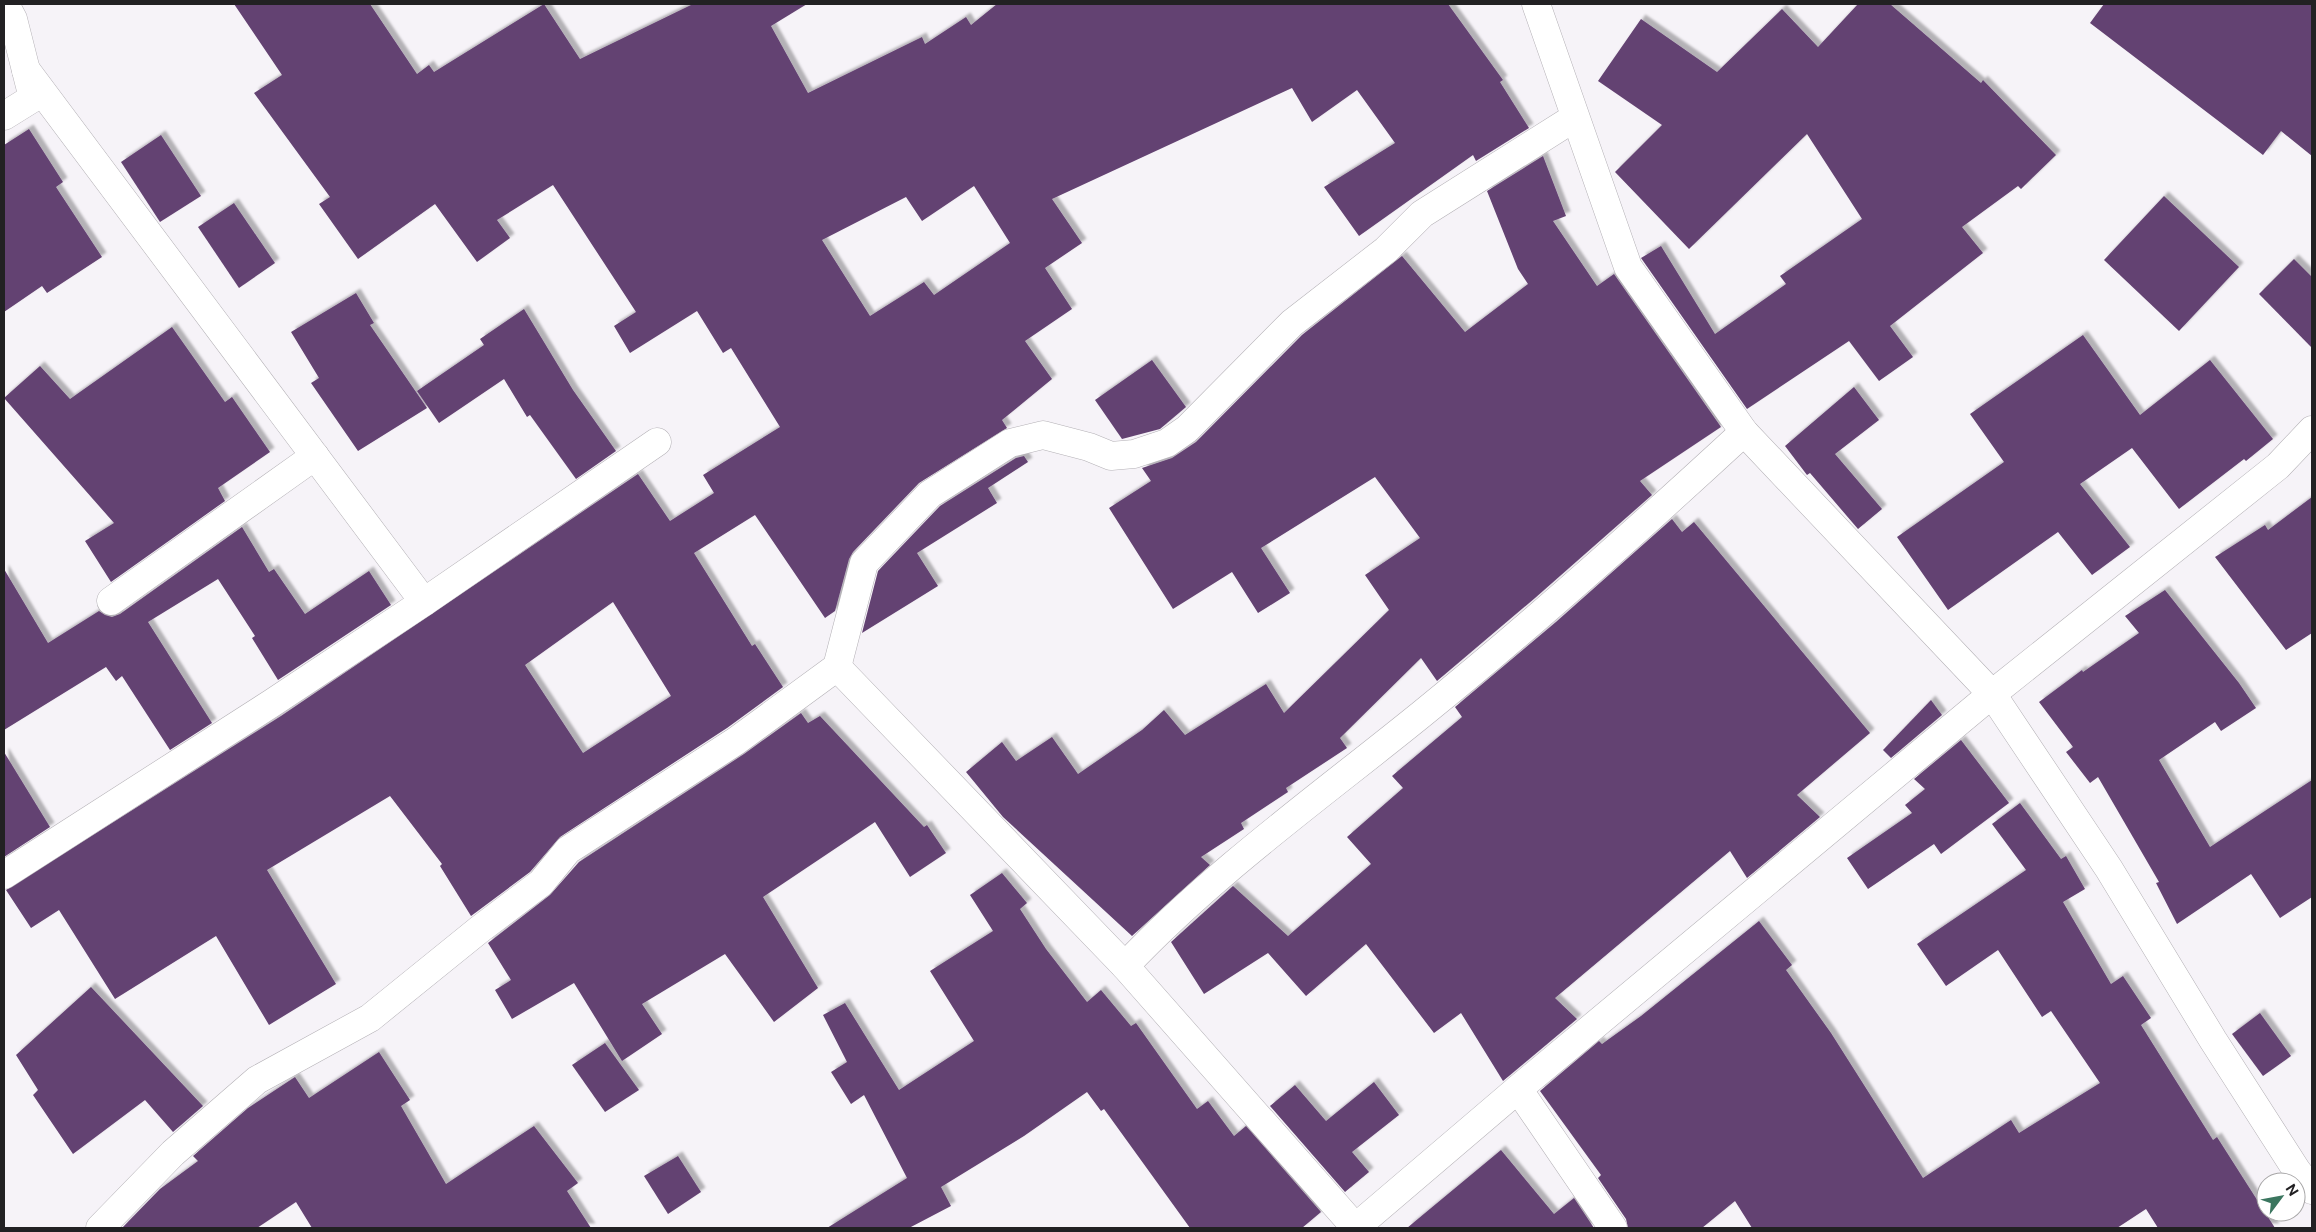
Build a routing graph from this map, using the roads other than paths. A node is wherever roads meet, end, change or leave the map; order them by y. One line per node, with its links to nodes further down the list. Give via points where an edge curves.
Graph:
1 (5, 4): 3 (street, via 13,19)
2 (1536, 4): 5 (street)
3 (26, 70): 4 (street, via 33,98); 9 (street)
4 (4, 116)
5 (1574, 118): 7 (street, via 1628,268); 12 (street, via 1422,214 1386,250 1292,323 1187,429 1167,443 1134,454 1111,456 1043,434 1010,443 930,494 864,563)
6 (2312, 430): 13 (street, via 2278,466)
7 (1744, 432): 13 (street); 15 (street, via 1572,587 1440,700 1212,882)
8 (657, 442): 11 (street)
9 (316, 456): 10 (street); 11 (street)
10 (111, 601)
11 (424, 602): 14 (street)
12 (837, 668): 15 (street); 18 (street, via 736,741 568,850 541,883 370,1018 257,1080 173,1153)
13 (1992, 694): 16 (street); 17 (street, via 2109,869 2213,1040)
14 (4, 875)
15 (1125, 966): 19 (street)
16 (1518, 1089): 19 (street); 20 (street)
17 (2312, 1190)
18 (100, 1228)
19 (1355, 1228)
20 (1613, 1228)

